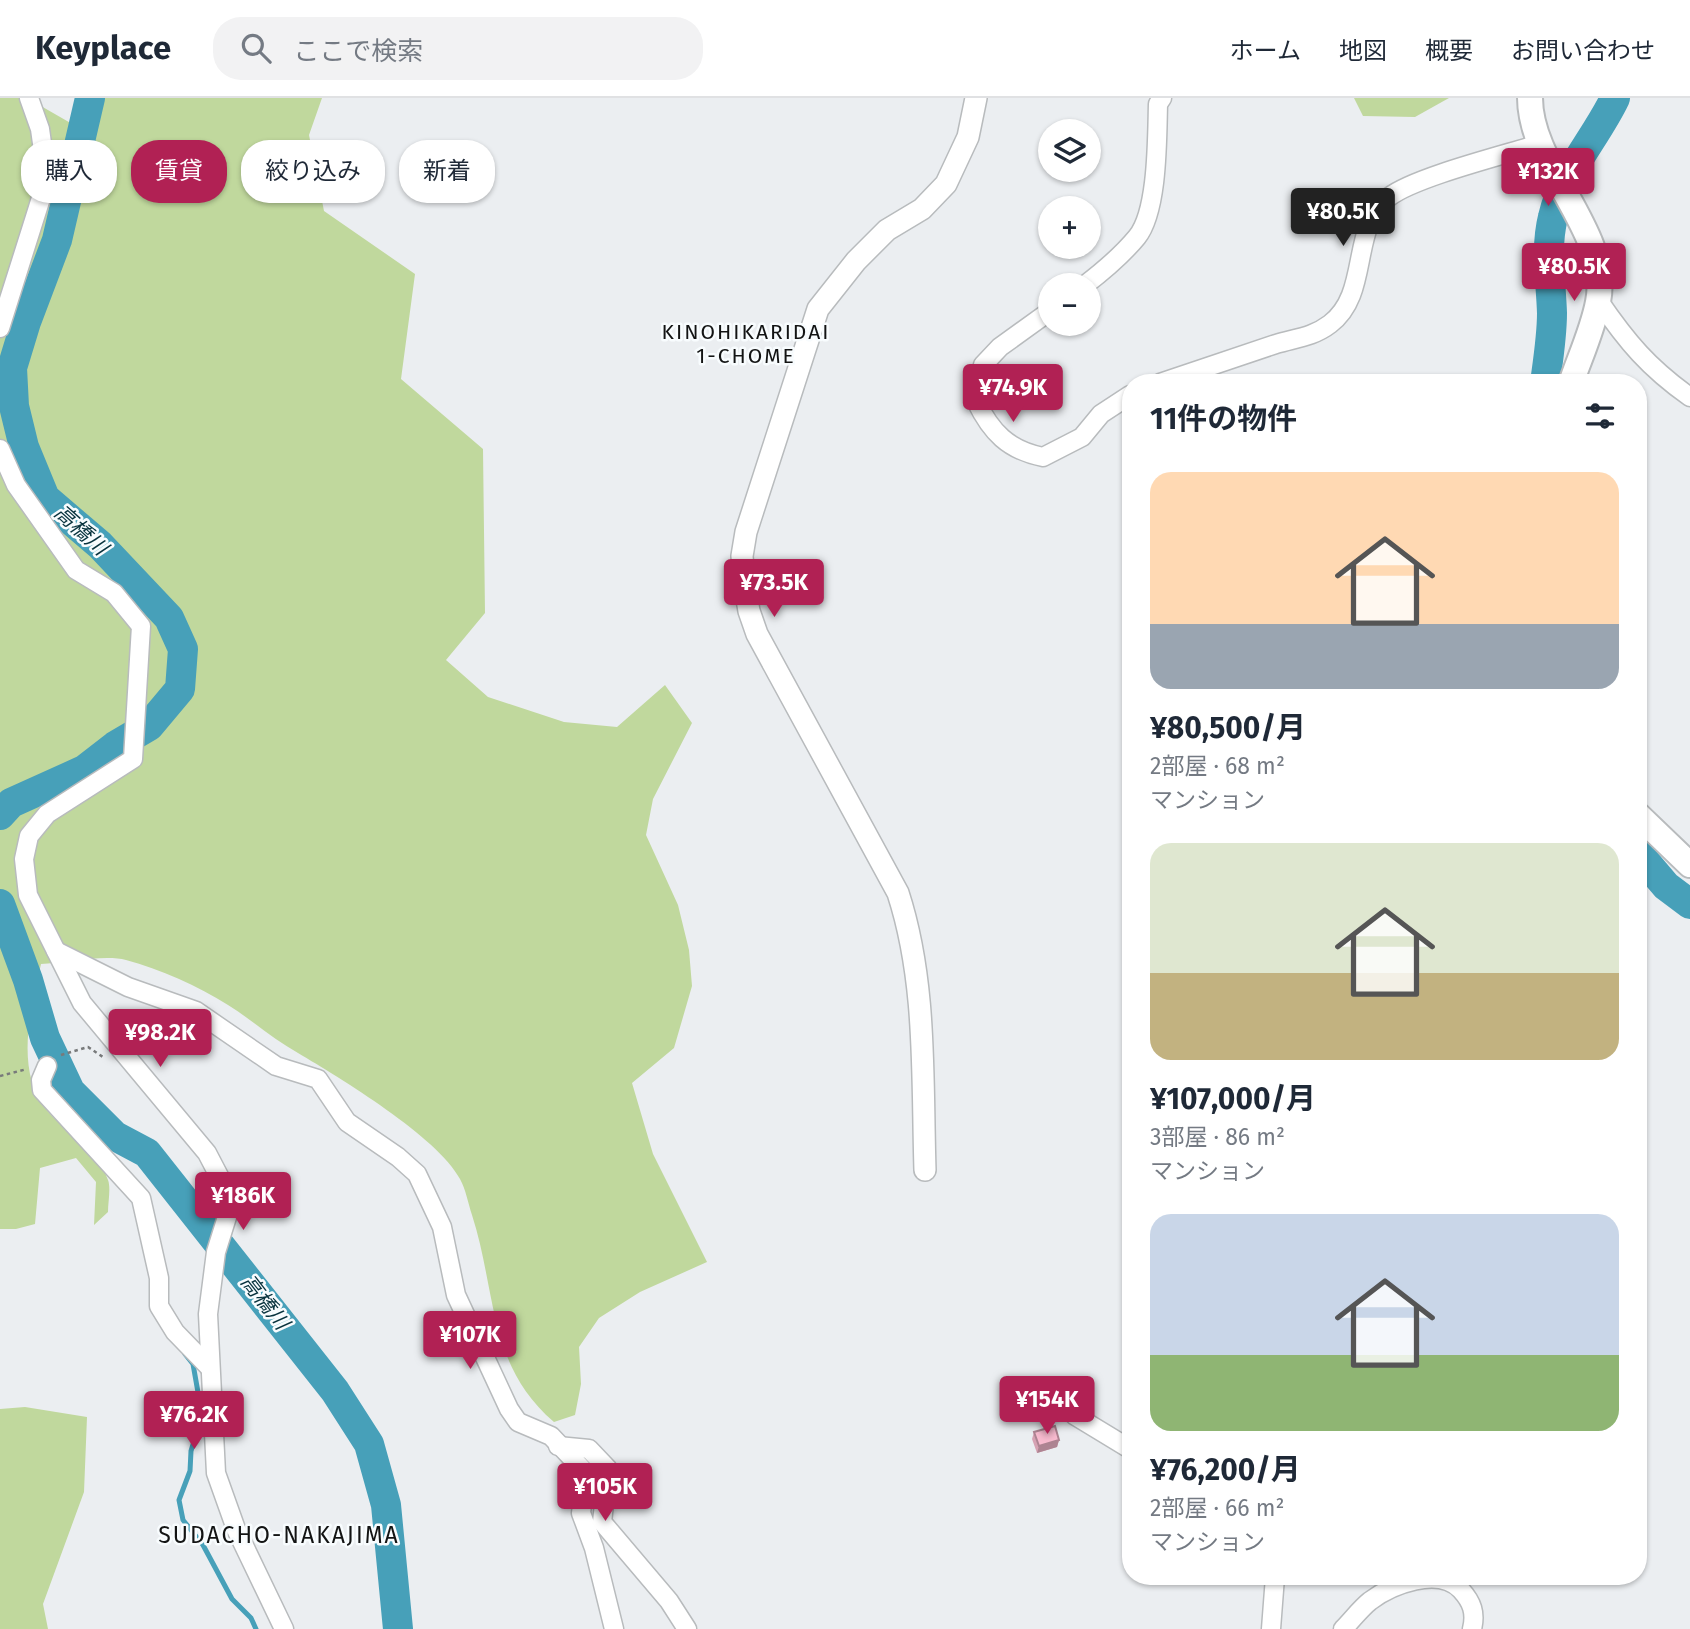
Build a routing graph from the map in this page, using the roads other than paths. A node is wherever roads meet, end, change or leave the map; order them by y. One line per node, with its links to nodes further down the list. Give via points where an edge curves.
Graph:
1 (29, 98): 9 (street, via 40,128 47,179)
2 (976, 98): 19 (street, via 968,136 946,184 922,209 887,230 818,309 752,510 742,556 749,611 757,634 898,893 911,933 918,971)
3 (1162, 98): 6 (street, via 1147,216 1138,236)
4 (1530, 98): 5 (main road)
5 (1539, 144): 7 (main road, via 1583,223 1598,271); 10 (street, via 1388,197 1373,217 1353,295 1331,324 1311,336)
6 (1098, 273)
7 (1599, 301): 11 (main road); 12 (street, via 1649,366)
8 (1038, 320): 13 (street, via 983,365 976,401 995,434 1009,446 1043,457 1082,437 1101,414)
9 (0, 328)
10 (1187, 374)
11 (1574, 374)
12 (1690, 397)
13 (1122, 400)
14 (0, 449): 17 (street, via 16,485 76,570 114,593 141,626 133,759 47,814 29,836 24,859 28,895)
15 (1647, 824): 16 (main road)
16 (1690, 865)
17 (56, 951): 20 (street, via 82,1003 207,1153 232,1201 216,1252 208,1314); 23 (street, via 128,986 196,1011 276,1066 318,1080 347,1122 417,1174 436,1208 456,1295 509,1409 518,1422 551,1436)
18 (47, 1066): 20 (street, via 42,1090 141,1198 159,1278 159,1306 175,1332)
19 (925, 1170)
20 (210, 1368): 27 (street, via 216,1473 236,1529)
21 (1074, 1415): 22 (street)
22 (1122, 1444)
23 (558, 1446): 28 (street, via 586,1473 581,1513); 29 (street, via 589,1449 608,1469 602,1522)
24 (1274, 1585): 30 (street)
25 (1402, 1585): 31 (street, via 1369,1602)
26 (1456, 1585): 32 (street, via 1470,1600 1475,1618)
27 (284, 1629)
28 (614, 1629)
29 (687, 1629)
30 (1271, 1629)
31 (1343, 1629)
32 (1472, 1629)

